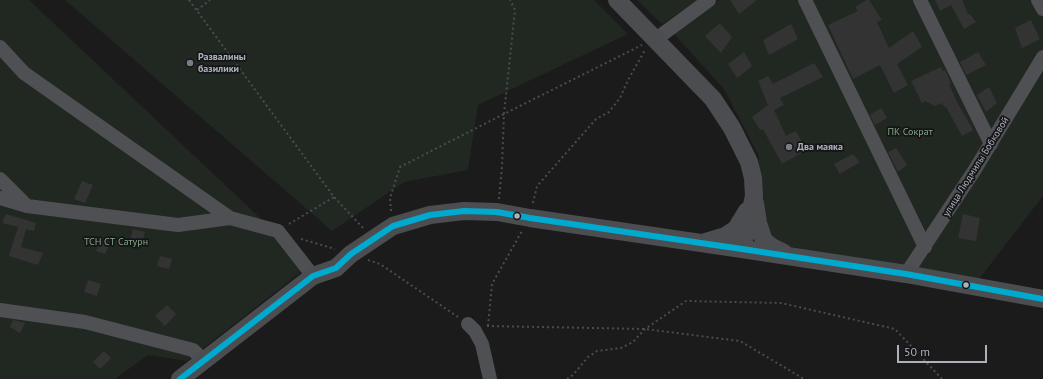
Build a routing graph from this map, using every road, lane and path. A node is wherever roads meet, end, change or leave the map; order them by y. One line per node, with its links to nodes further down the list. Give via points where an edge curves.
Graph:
1 (189, 0): 10 (path)
2 (210, 0): 10 (path)
3 (510, 0): 14 (path, via 515,10)
4 (617, 0): 11 (main road)
5 (709, 0): 11 (street)
6 (805, 0): 29 (street)
7 (920, 0): 15 (street)
8 (1038, 0): 9 (street)
9 (1043, 9)
10 (197, 10): 18 (path)
11 (652, 40): 14 (path); 17 (main road, via 713,99 732,128 749,162); 23 (path, via 620,98 608,112 596,119 536,186)
12 (0, 47): 22 (street, via 24,73)
13 (1043, 58): 15 (street, улица Людмилы Бобковой)
14 (504, 114): 21 (path); 24 (path, via 400,167 390,198)
15 (991, 144): 29 (street, улица Людмилы Бобковой)
16 (0, 179): 20 (street)
17 (754, 196): 28 (main road, via 736,228 725,236); 30 (main road); 32 (main road, via 764,241)
18 (334, 197): 25 (path); 27 (path)
19 (0, 198): 20 (street)
20 (27, 206): 22 (street, via 178,225)
21 (497, 212): 23 (main road); 24 (main road, via 464,210 430,215)
22 (230, 218): 25 (street)
23 (530, 218): 28 (main road); 38 (path, via 492,284)
24 (393, 226): 27 (main road)
25 (278, 231): 34 (street)
26 (300, 238): 31 (path)
27 (373, 239): 31 (main road)
28 (701, 243): 30 (main road)
29 (924, 247): 33 (street, улица Людмилы Бобковой)
30 (742, 249): 32 (main road)
31 (351, 254): 34 (main road, via 336,268); 37 (path, via 380,264)
32 (792, 257): 33 (main road)
33 (906, 274): 35 (main road)
34 (313, 276): 40 (main road)
35 (1043, 299)
36 (0, 310): 40 (street, via 85,322 193,350)
37 (468, 324): 38 (path); 42 (street, via 482,344)
38 (488, 326): 39 (path)
39 (645, 329): 43 (path, via 633,342 621,348 597,351); 44 (path, via 740,341); 45 (path, via 686,301 781,304 895,329)
40 (204, 361): 41 (main road)
41 (180, 379)
42 (490, 379)
43 (568, 379)
44 (804, 379)
45 (942, 379)

